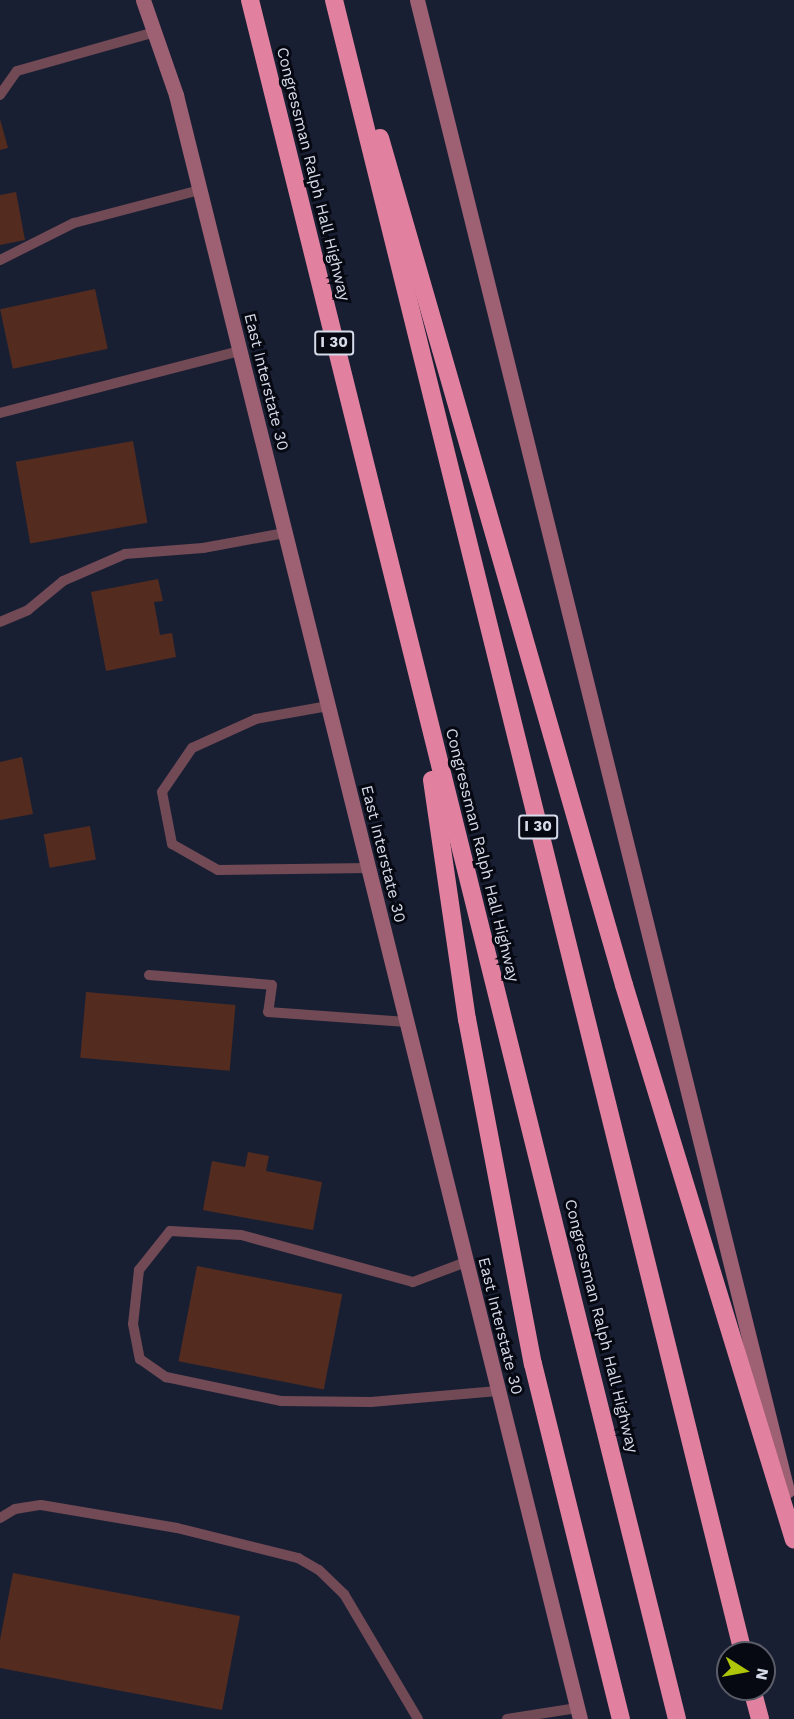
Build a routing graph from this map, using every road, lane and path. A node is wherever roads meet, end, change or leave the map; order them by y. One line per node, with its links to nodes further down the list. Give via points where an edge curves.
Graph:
1 (143, 0): 6 (main road, East Interstate 30)
2 (250, 0): 14 (highway, Congressman Ralph Hall Highway / I 30)
3 (334, 0): 24 (highway, I 30)
4 (341, 0): 23 (highway, via 607,930)
5 (417, 0): 21 (main road)
6 (155, 32): 7 (lane, via 17,71); 8 (main road, East Interstate 30)
7 (0, 95)
8 (200, 190): 9 (lane, via 74,223); 10 (main road, East Interstate 30)
9 (0, 260)
10 (240, 351): 11 (lane); 12 (main road, East Interstate 30)
11 (0, 413)
12 (285, 533): 13 (lane, via 203,548 125,554 63,581 28,610); 15 (main road, East Interstate 30)
13 (0, 622)
14 (419, 686): 29 (highway, via 467,1019 533,1364); 30 (highway, Congressman Ralph Hall Highway / I 30, via 542,1165)
15 (328, 706): 16 (main road, East Interstate 30); 16 (lane, via 256,719 192,748 162,792 172,844 218,870)
16 (369, 868): 18 (main road, East Interstate 30)
17 (149, 975): 18 (lane, via 273,985 268,1012)
18 (407, 1022): 19 (main road, East Interstate 30)
19 (466, 1262): 20 (main road, East Interstate 30); 20 (lane, via 413,1282 241,1235 170,1232 139,1270 133,1324 140,1359 166,1377 281,1401 371,1402)
20 (498, 1392): 26 (main road, East Interstate 30)
21 (794, 1517)
22 (0, 1518): 27 (lane, via 15,1509 41,1505 177,1528 298,1558 319,1570 344,1594)
23 (794, 1540)
24 (740, 1641)
25 (755, 1701): 31 (highway)
26 (578, 1713): 28 (lane)
27 (418, 1719)
28 (507, 1719)
29 (621, 1719)
30 (676, 1719)
31 (760, 1719)

